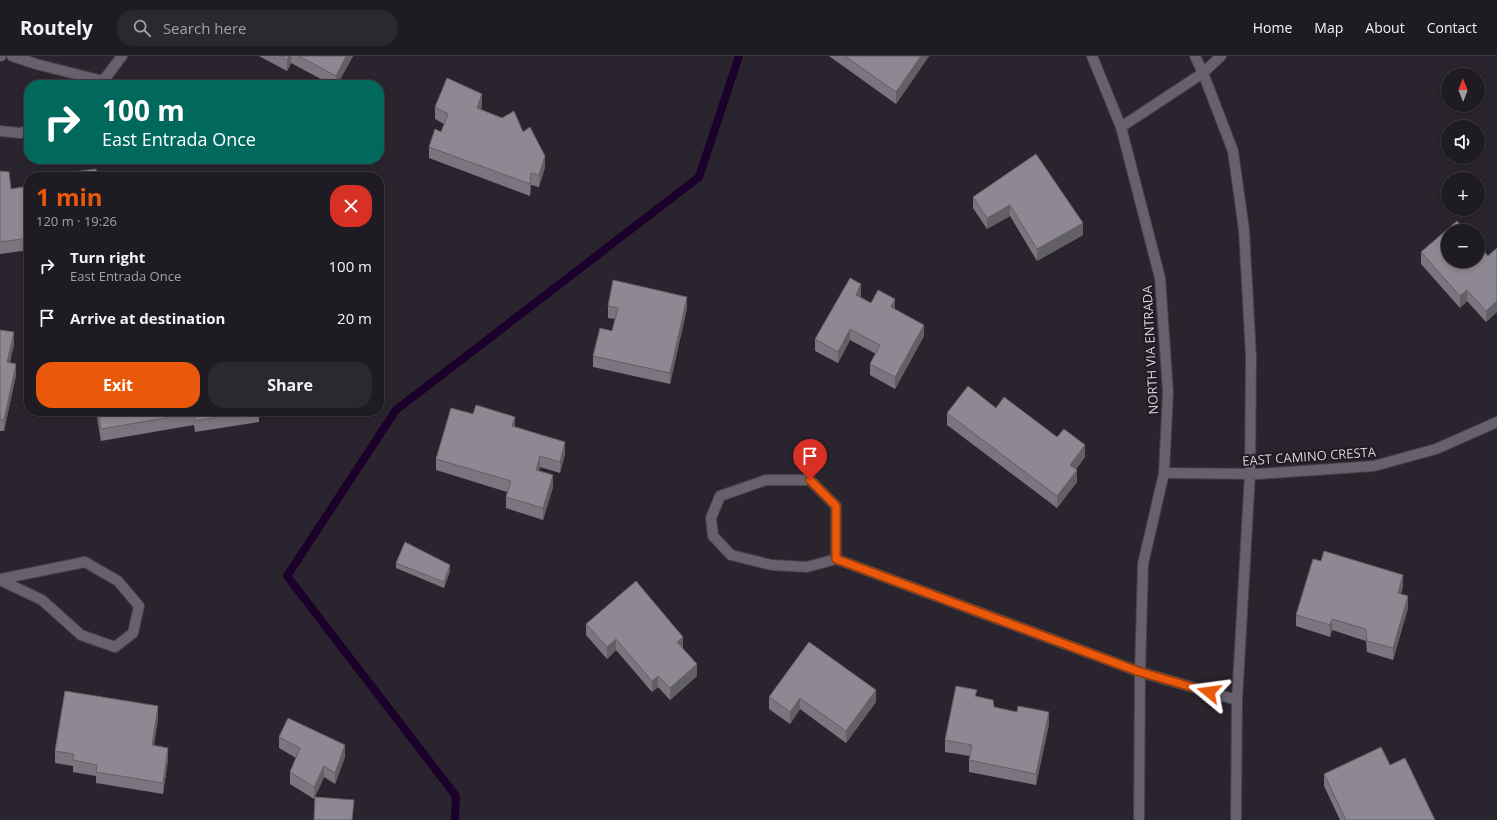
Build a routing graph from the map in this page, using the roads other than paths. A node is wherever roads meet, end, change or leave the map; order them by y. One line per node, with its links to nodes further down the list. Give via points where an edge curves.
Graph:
1 (12, 56): 7 (street)
2 (122, 56): 8 (street)
3 (1092, 56): 9 (street, NORTH VIA ENTRADA)
4 (1195, 56): 6 (street)
5 (1221, 56): 6 (street)
6 (1203, 73): 9 (street); 14 (street, via 1233,151 1244,230 1251,356)
7 (91, 80)
8 (103, 80)
9 (1121, 127): 13 (street, NORTH VIA ENTRADA, via 1160,278 1168,392)
10 (0, 132): 11 (street)
11 (24, 132)
12 (1497, 422): 14 (street, EAST CAMINO CRESTA, via 1436,448 1374,466)
13 (1164, 473): 14 (street, EAST CAMINO CRESTA); 17 (street, NORTH VIA ENTRADA, via 1143,564)
14 (1250, 474): 18 (street)
15 (836, 559): 15 (street, via 836,506 810,480 766,480 720,496 711,518 713,536 731,555 772,565 807,567); 17 (street)
16 (0, 580): 16 (street, via 42,600 81,635 115,646 133,633 139,606 118,581 85,562)
17 (1140, 672): 18 (street); 19 (street, NORTH VIA ENTRADA)
18 (1237, 700): 20 (street)
19 (1139, 820)
20 (1236, 820)

